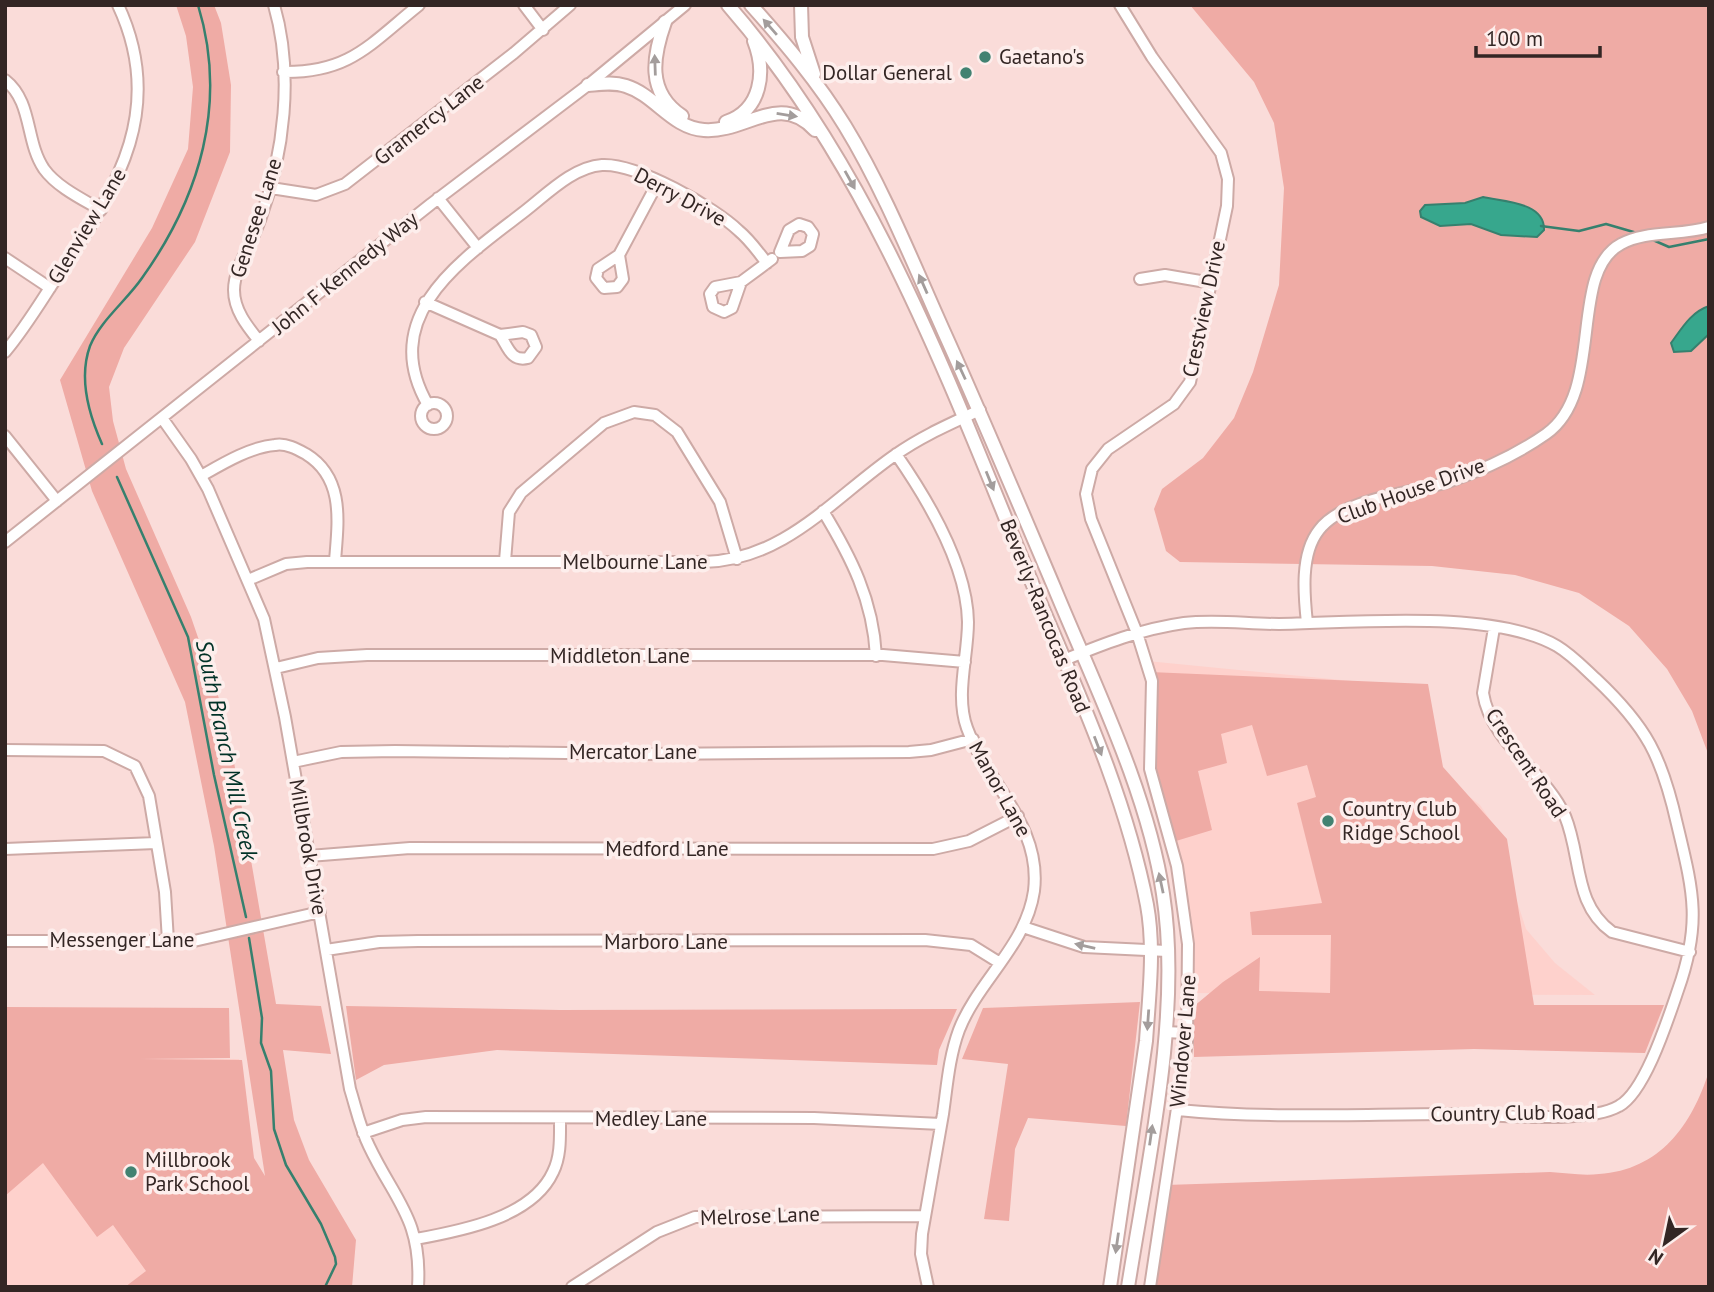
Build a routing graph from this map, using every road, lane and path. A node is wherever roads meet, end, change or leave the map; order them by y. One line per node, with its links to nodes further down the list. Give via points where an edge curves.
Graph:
1 (118, 5): 22 (street, Glenview Lane, via 133,54 138,100 126,160)
2 (274, 5): 14 (street, Genesee Lane)
3 (419, 5): 14 (street, via 344,63 326,70)
4 (524, 5): 12 (street)
5 (570, 5): 12 (street, Gramercy Lane)
6 (685, 5): 11 (street, John F Kennedy Way)
7 (728, 5): 13 (main road, Beverly-Rancocas Road)
8 (751, 5): 17 (main road, Beverly-Rancocas Road, one-way to 8)
9 (802, 5): 17 (main road, via 802,37)
10 (1120, 5): 31 (street, Crestview Drive, via 1225,166 1227,206)
11 (665, 22): 13 (main road, one-way to 11, via 762,69 757,92 742,113 730,120 702,124 675,111 658,88 653,61); 16 (street, John F Kennedy Way)
12 (543, 30): 20 (street, Gramercy Lane, via 345,184 316,195)
13 (750, 31): 18 (main road, Beverly-Rancocas Road, via 786,76)
14 (283, 72): 20 (street, Genesee Lane, via 281,141)
15 (5, 80): 22 (street, via 22,103 43,167 57,182)
16 (588, 85): 18 (main road, one-way to 18, via 612,83 639,91 675,119 702,130 726,128 766,114 794,114); 21 (street, John F Kennedy Way)
17 (819, 88): 38 (main road, Beverly-Rancocas Road, one-way to 17, via 874,180)
18 (834, 151): 40 (main road, Beverly-Rancocas Road, one-way to 40, via 871,218)
19 (658, 182): 24 (street, Derry Drive, via 623,167 590,167 561,183); 26 (street); 28 (street, Derry Drive, via 730,223)
20 (271, 188): 35 (street, Genesee Lane, via 234,284 238,310)
21 (438, 198): 24 (street); 35 (street, John F Kennedy Way)
22 (101, 210): 32 (street, Glenview Lane)
23 (1709, 227): 52 (street, Club House Drive, via 1632,239 1608,253 1595,279 1576,390 1554,429 1451,481 1377,500 1326,522 1309,550)
24 (478, 248): 33 (street, Derry Drive, via 444,276)
25 (780, 252): 28 (street)
26 (619, 255)
27 (5, 258): 32 (street)
28 (767, 263): 30 (street)
29 (1140, 279): 31 (street, via 1165,275)
30 (741, 282)
31 (1212, 283): 54 (street, Crestview Drive, via 1194,370 1184,394 1098,458 1088,481 1091,519)
32 (50, 288): 36 (street, Glenview Lane)
33 (425, 302): 34 (street); 37 (street, Derry Drive, via 413,353 418,388)
34 (500, 335)
35 (259, 341): 39 (street, John F Kennedy Way)
36 (5, 352)
37 (428, 405)
38 (980, 410): 40 (street, Melbourne Lane); 55 (main road, Beverly-Rancocas Road)
39 (162, 418): 44 (street, Millbrook Drive); 45 (street, John F Kennedy Way)
40 (964, 418): 43 (street, Melbourne Lane); 57 (main road, Beverly-Rancocas Road, one-way to 57)
41 (5, 436): 42 (street)
42 (10, 452): 45 (street)
43 (895, 454): 46 (street, Melbourne Lane); 58 (street, Manor Lane, via 922,492 961,580 968,622)
44 (201, 476): 49 (street, via 276,444 303,453 329,475 335,492); 51 (street, Millbrook Drive)
45 (57, 501): 47 (street, John F Kennedy Way)
46 (822, 511): 48 (street, Melbourne Lane, via 775,545); 56 (street, via 865,591)
47 (5, 542)
48 (737, 559): 50 (street, Melbourne Lane); 50 (street, via 720,502 677,432 655,415 634,412 604,423 521,493 509,512)
49 (335, 561): 50 (street, Melbourne Lane); 51 (street, Melbourne Lane, via 296,562)
50 (505, 561)
51 (248, 580): 59 (street, Millbrook Drive)
52 (1307, 623): 53 (street, Country Club Road, via 1441,621); 54 (street, Country Club Road, via 1198,622)
53 (1494, 628): 74 (street, Country Club Road, via 1530,635 1566,652 1618,700 1651,743 1670,793 1690,876 1694,902); 74 (street, Crescent Road, via 1485,702 1499,731 1564,815 1588,906 1612,932)
54 (1137, 633): 55 (street, Country Club Road); 77 (street, Windover Lane, via 1153,693 1150,769 1185,912)
55 (1081, 653): 57 (street, Country Club Road); 73 (main road, Beverly-Rancocas Road, one-way to 55, via 1164,894 1153,845 1136,789)
56 (876, 656): 58 (street, Middleton Lane); 59 (street, Middleton Lane, via 354,655)
57 (1064, 660): 72 (main road, Beverly-Rancocas Road, one-way to 72, via 1137,858)
58 (965, 662): 60 (street, Manor Lane, via 964,717)
59 (276, 668): 62 (street, Millbrook Drive)
60 (972, 739): 62 (street, Mercator Lane, via 909,752 395,751 341,752); 63 (street, Manor Lane)
61 (5, 750): 64 (street, via 104,751 126,759 146,785)
62 (293, 762): 66 (street, Millbrook Drive)
63 (1018, 816): 66 (street, Medford Lane, via 969,841 933,849 410,848); 68 (street, Manor Lane, via 1034,868 1034,892)
64 (156, 843): 65 (street); 70 (street)
65 (5, 849)
66 (309, 856): 67 (street, Millbrook Drive)
67 (320, 912): 70 (street, Messenger Lane, via 208,939); 71 (street, Millbrook Drive)
68 (1023, 927): 72 (street, one-way to 68, via 1084,947); 75 (street, Manor Lane)
69 (5, 941): 70 (street, Messenger Lane)
70 (168, 942)
71 (326, 950): 75 (street, Marboro Lane, via 418,940 925,940 971,945); 81 (street, Millbrook Drive, via 347,1074)
72 (1149, 951): 73 (street); 87 (main road, Beverly-Rancocas Road, one-way to 87, via 1146,1041)
73 (1167, 951): 76 (main road, Beverly-Rancocas Road)
74 (1690, 952): 78 (street, Country Club Road, via 1643,1079 1630,1099 1610,1110 1543,1115)
75 (1000, 963): 80 (street, Manor Lane, via 958,1034)
76 (1166, 1032): 77 (street); 88 (main road, Beverly-Rancocas Road, one-way to 76)
77 (1188, 1032): 78 (street, Windover Lane)
78 (1178, 1110): 89 (street, Windover Lane)
79 (560, 1119): 80 (street, Medley Lane, via 841,1119); 81 (street, Medley Lane, via 414,1118); 83 (street, via 557,1162 540,1191 486,1223)
80 (941, 1124): 82 (street, Manor Lane)
81 (363, 1133): 83 (street, Millbrook Drive, via 409,1215)
82 (925, 1216): 85 (street, Melrose Lane, via 695,1217 657,1232); 86 (street, Manor Lane, via 921,1254)
83 (416, 1239): 84 (street, Millbrook Drive)
84 (418, 1287)
85 (572, 1287)
86 (928, 1287)
87 (1110, 1287)
88 (1128, 1287)
89 (1150, 1287)

